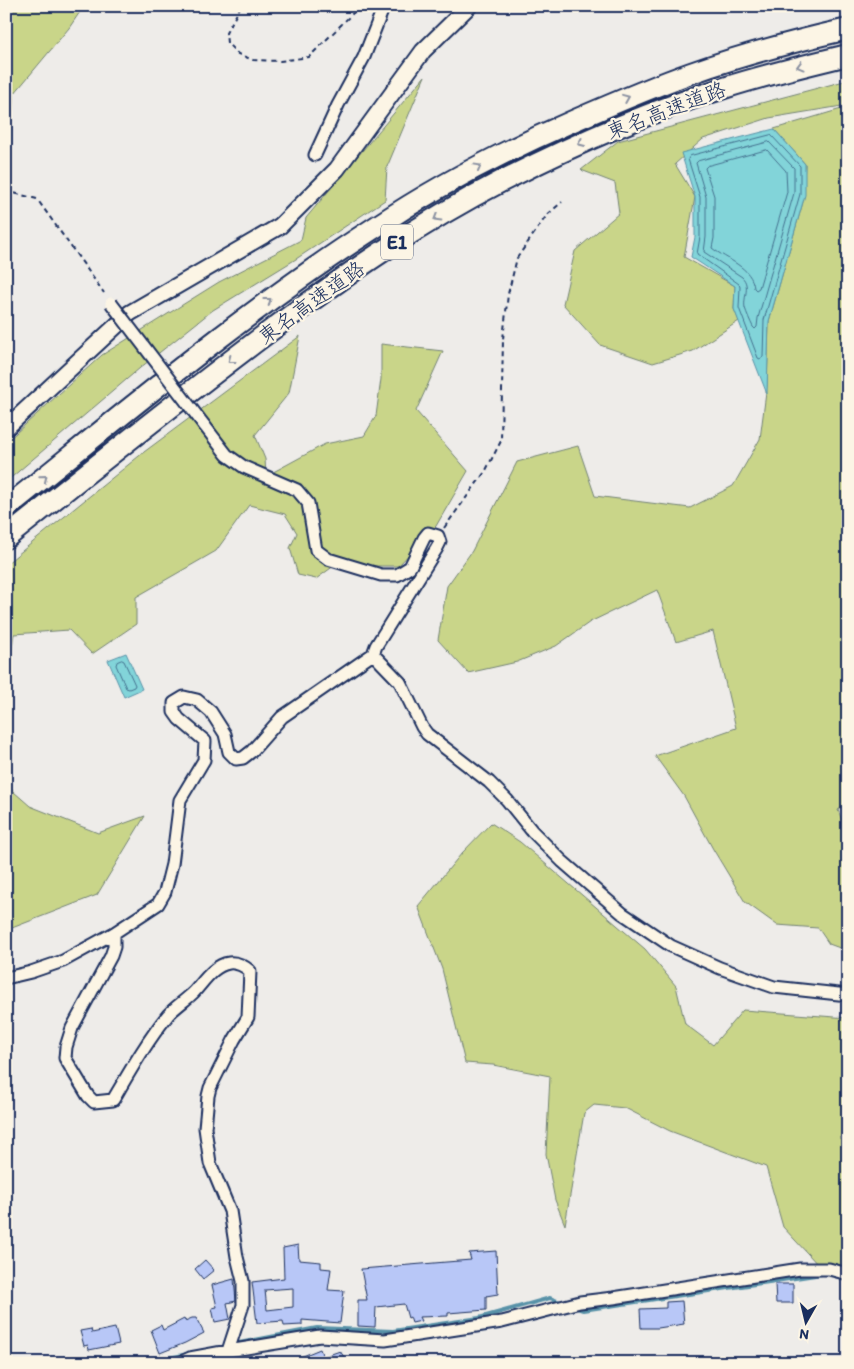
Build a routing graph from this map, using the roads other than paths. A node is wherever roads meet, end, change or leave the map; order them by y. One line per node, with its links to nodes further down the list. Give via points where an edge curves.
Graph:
1 (384, 6): 5 (street, via 364,57)
2 (469, 6): 7 (street, via 423,51 337,169 280,226 130,313)
3 (848, 29): 8 (highway, 東名高速道路 / E1, one-way to 3, via 304,274 437,189 530,140 664,83 758,52)
4 (848, 55): 9 (highway, 東名高速道路 / E1, one-way to 9, via 723,88 626,124 500,182 388,248 296,312 186,394)
5 (315, 155)
6 (111, 303): 10 (street, bridge, via 227,455 244,467 297,490 308,503 316,550 328,559 381,575 397,575 410,566 428,533 438,536 437,548)
7 (6, 428)
8 (6, 508)
9 (6, 538)
10 (373, 654): 11 (street, via 282,717 243,758 236,759 229,752 225,734 211,712 197,700 184,697 174,703 174,712 179,719 205,741 204,760 180,800 166,892 158,904); 13 (street, via 400,682 427,734 489,782 562,861 622,913 670,946 720,968 774,987)
11 (114, 932): 12 (street, via 63,961); 15 (street, via 111,956 72,1028 66,1047 65,1058 94,1102 113,1100 169,1014 220,966 241,964 250,971 248,1017 210,1088 205,1128 210,1163 230,1211 243,1281 243,1305)
12 (6, 978)
13 (848, 995)
14 (848, 1274): 15 (street, via 828,1269 800,1269 580,1302 502,1322 385,1340 320,1336)
15 (228, 1350): 16 (street)
16 (179, 1363)

